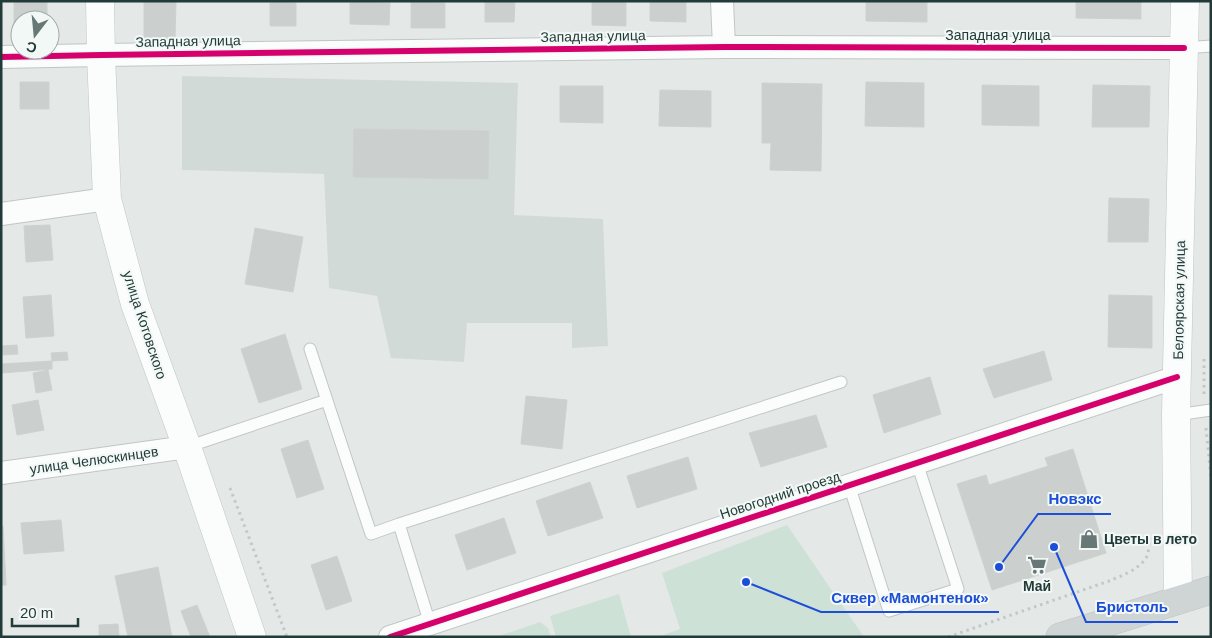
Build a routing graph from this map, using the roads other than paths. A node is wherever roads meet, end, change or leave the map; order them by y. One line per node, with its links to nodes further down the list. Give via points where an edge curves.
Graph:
1 (100, 1): 7 (street, улица Котовского)
2 (722, 1): 5 (street)
3 (1185, 1): 6 (street, Белоярская улица)
4 (1211, 46): 6 (lane)
5 (724, 47): 6 (street, Западная улица); 7 (street, Западная улица)
6 (1184, 48): 12 (street, Белоярская улица)
7 (100, 55): 8 (street, Западная улица); 9 (street, улица Котовского)
8 (1, 57)
9 (107, 198): 10 (street); 17 (street, улица Котовского, via 135,304)
10 (1, 214)
11 (310, 349): 14 (lane)
12 (1177, 377): 16 (street, Белоярская улица); 18 (street, Новогодний проезд)
13 (840, 382): 21 (lane)
14 (327, 400): 17 (lane); 21 (lane, via 371,534)
15 (1211, 410): 16 (lane)
16 (1176, 415): 23 (street, Белоярская улица)
17 (188, 447): 19 (street, улица Челюскинцев); 25 (street, улица Котовского)
18 (917, 463): 20 (street, Новогодний проезд); 20 (lane, via 958,590 889,611)
19 (1, 473)
20 (849, 485): 24 (street, Новогодний проезд)
21 (399, 524): 24 (lane)
22 (1211, 590): 23 (main road)
23 (1178, 600): 27 (main road)
24 (430, 624): 26 (street, Новогодний проезд)
25 (252, 637)
26 (390, 637)
27 (1060, 637)

